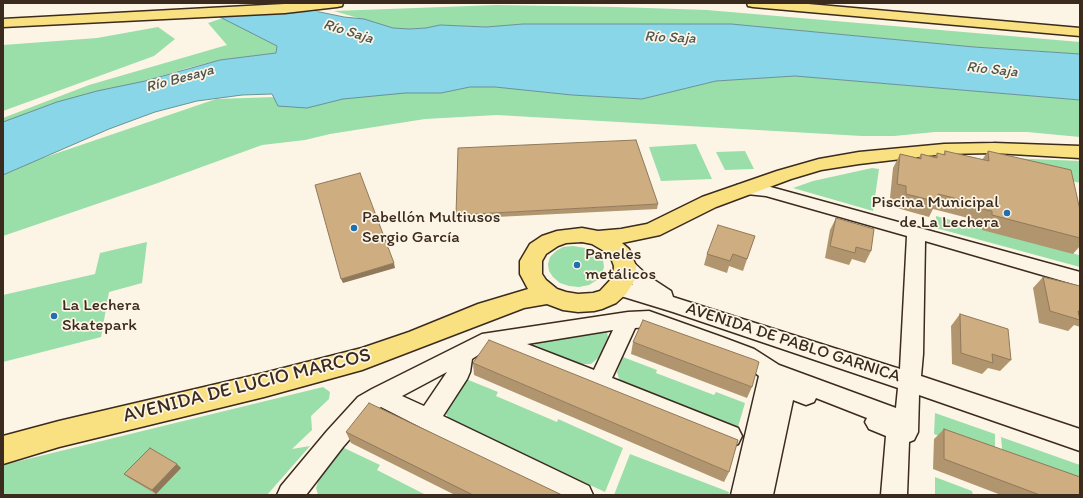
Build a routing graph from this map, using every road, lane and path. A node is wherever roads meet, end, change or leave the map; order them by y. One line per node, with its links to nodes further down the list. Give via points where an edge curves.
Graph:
1 (324, 3): 5 (main road)
2 (337, 3): 5 (main road, via 285,9)
3 (753, 3): 7 (main road)
4 (3, 12): 5 (main road)
5 (108, 14): 6 (main road)
6 (3, 23)
7 (1080, 32)
8 (1080, 152): 9 (main road, via 994,148 903,152 818,165)
9 (743, 189): 10 (main road, via 709,202); 11 (street, via 767,192)
10 (652, 230): 12 (main road); 13 (main road)
11 (916, 233): 15 (street); 25 (street, AVENIDA DE PABLO GARNICA)
12 (598, 238): 13 (main road, via 612,246); 14 (main road, via 582,235 550,240 538,249)
13 (623, 261): 16 (main road, via 624,278); 18 (street, AVENIDA DE PABLO GARNICA, via 641,281)
14 (532, 266): 17 (main road, via 531,274 538,286); 19 (main road, AVENIDA DE LUCIO MARCOS, via 516,288)
15 (1080, 279)
16 (618, 288): 17 (main road, via 608,297 594,302 563,301); 18 (street, AVENIDA DE PABLO GARNICA)
17 (549, 295): 19 (main road, AVENIDA DE LUCIO MARCOS, via 523,299)
18 (676, 305): 25 (street, AVENIDA DE PABLO GARNICA)
19 (487, 311): 31 (main road, AVENIDA DE LUCIO MARCOS, via 362,359)
20 (628, 320): 21 (street, AVENIDA DE PABLO GARNICA); 23 (street, AVENIDA DE PABLO GARNICA, via 649,319 715,342 747,355); 24 (street)
21 (496, 339): 22 (street, AVENIDA DE PABLO GARNICA, via 482,342); 24 (street)
22 (462, 354): 26 (street, AVENIDA DE PABLO GARNICA); 27 (street, via 459,372)
23 (771, 372): 28 (street, AVENIDA DE PABLO GARNICA); 34 (street, AVENIDA DE PABLO GARNICA)
24 (599, 382): 29 (street)
25 (909, 382): 28 (street, AVENIDA DE PABLO GARNICA); 30 (street, AVENIDA DE PABLO GARNICA)
26 (380, 396): 27 (street); 32 (street, AVENIDA DE PABLO GARNICA, via 366,404 335,439)
27 (428, 420): 33 (street)
28 (907, 422): 37 (street, AVENIDA DE PABLO GARNICA)
29 (730, 436)
30 (1080, 440)
31 (3, 450)
32 (294, 494)
33 (580, 495)
34 (744, 495)
35 (760, 495): 36 (street, via 786,389 894,428 898,433)
36 (894, 495)
37 (903, 495)

